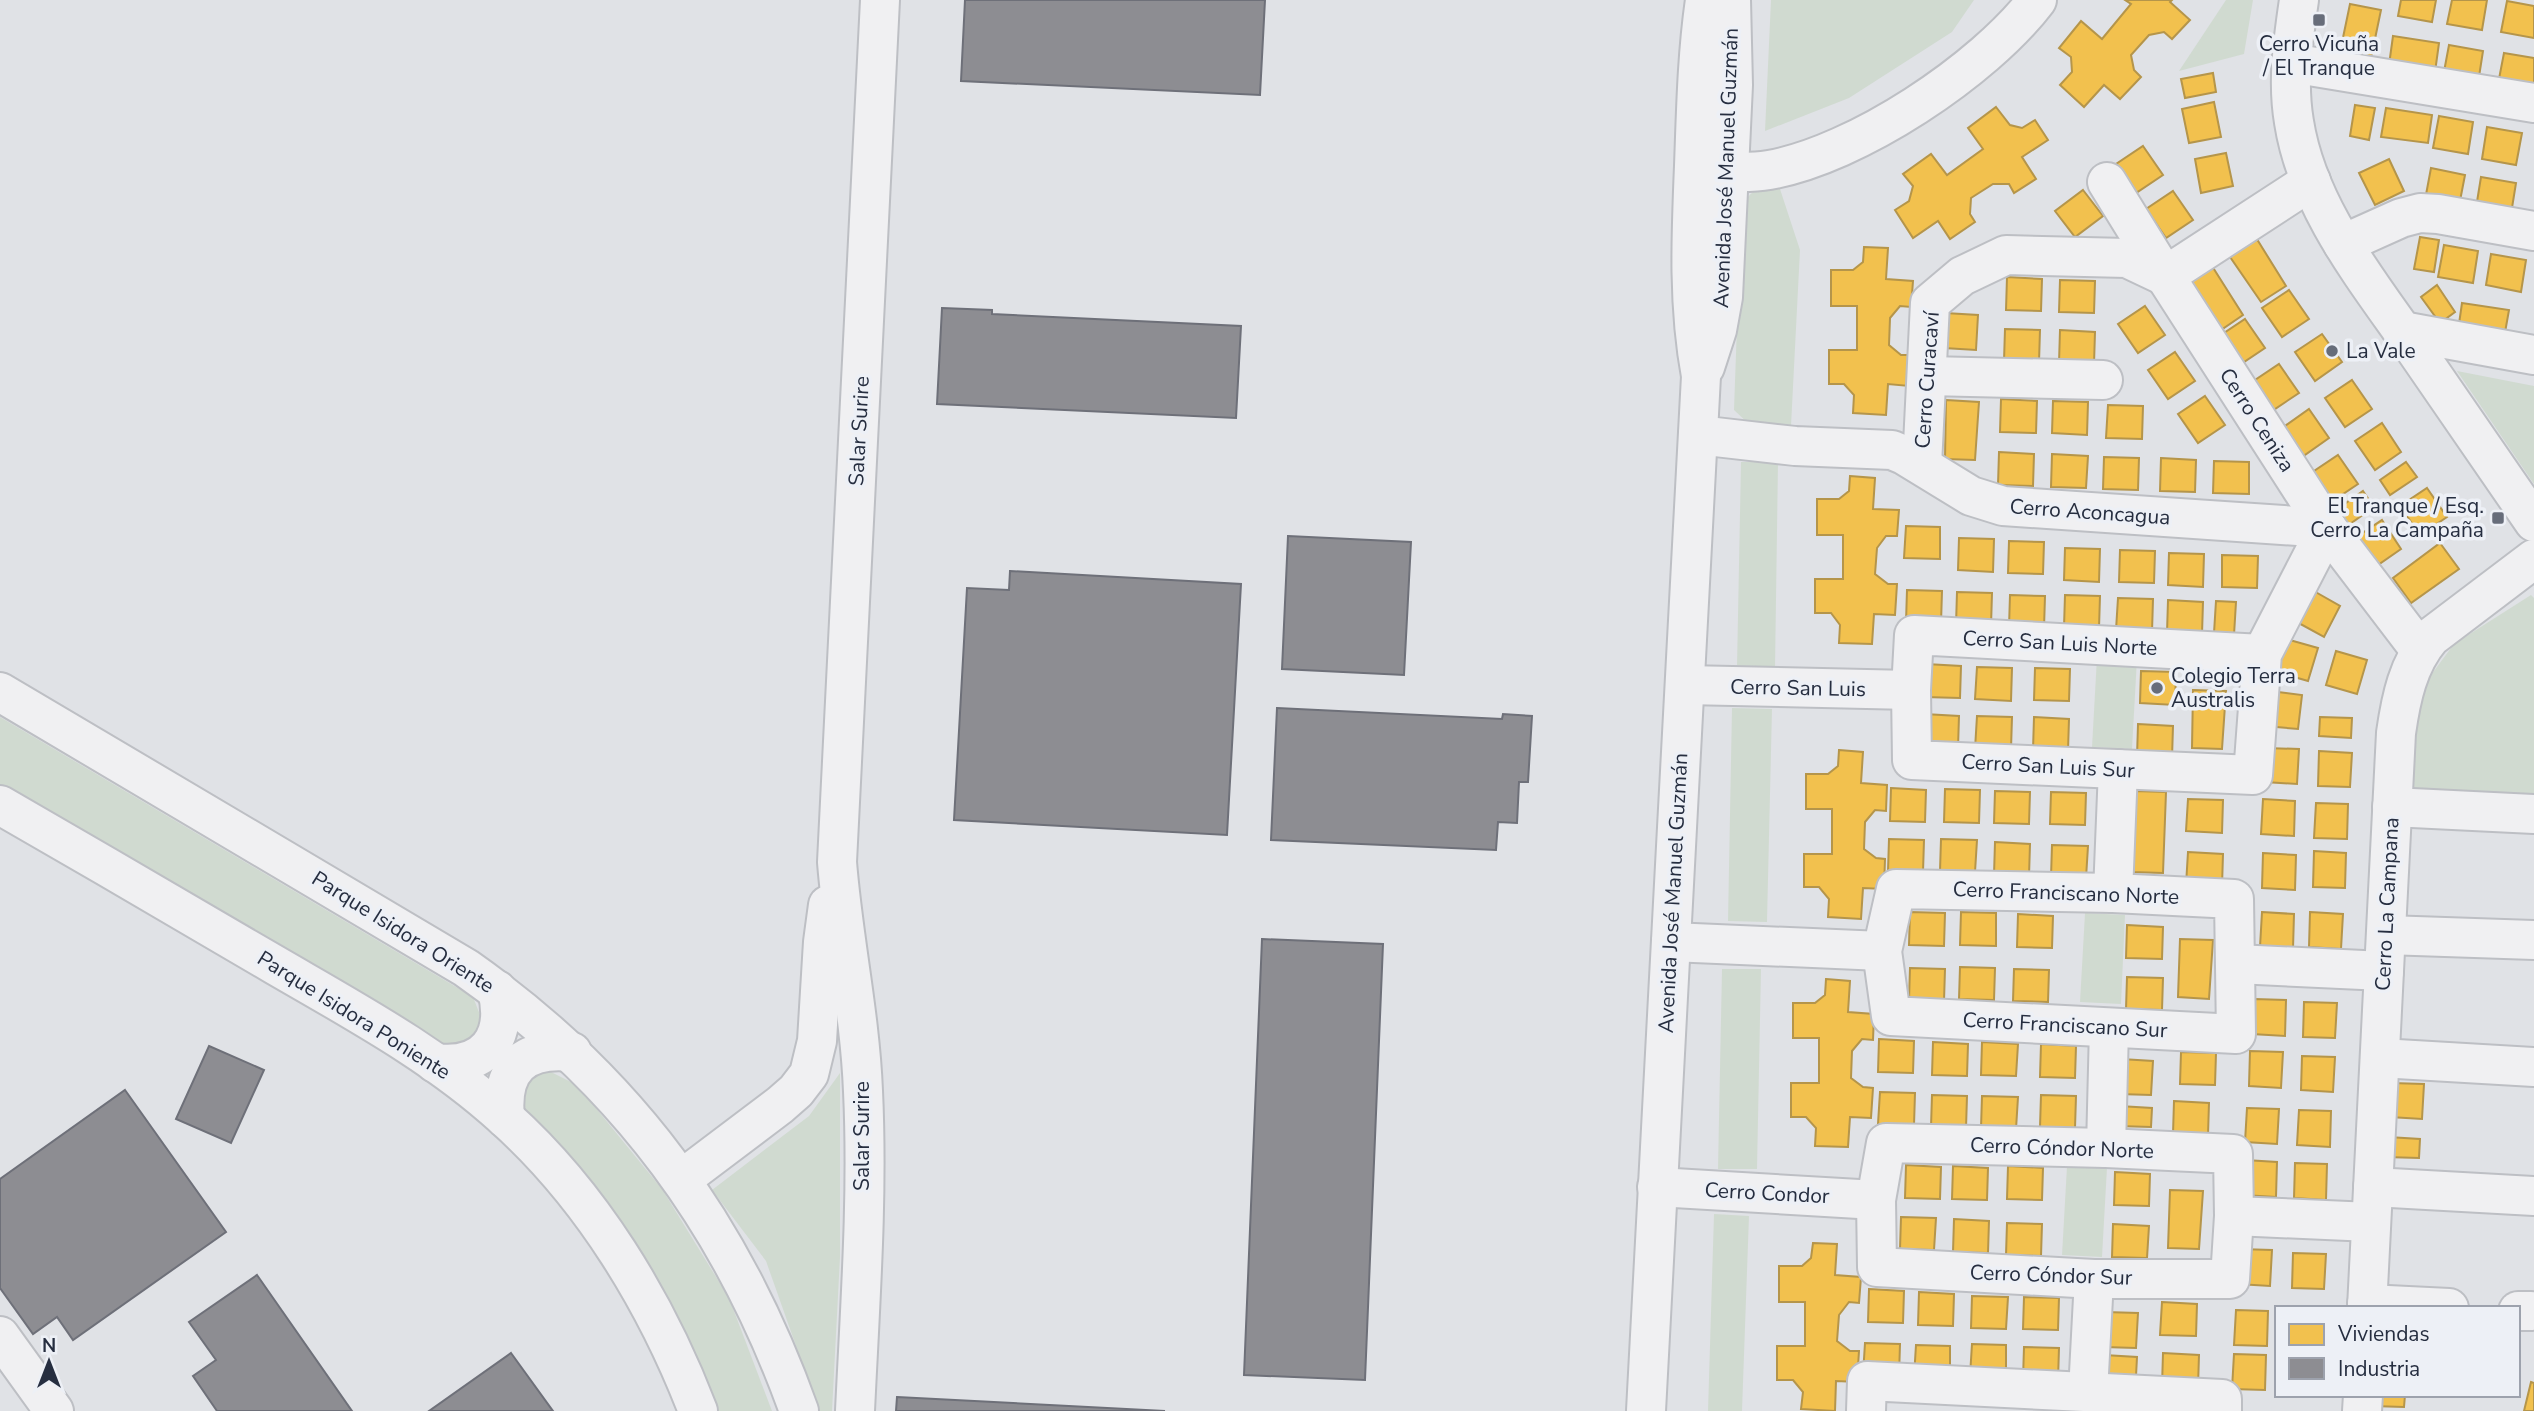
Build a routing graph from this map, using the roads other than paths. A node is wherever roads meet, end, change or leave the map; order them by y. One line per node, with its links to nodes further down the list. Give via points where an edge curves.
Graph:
1 (880, 0): 32 (street, Salar Surire)
2 (1705, 0): 8 (street, Avenida José Manuel Guzmán, via 1698,63)
3 (1731, 0): 8 (street, Avenida José Manuel Guzmán, via 1733,85)
4 (2037, 0): 8 (street, via 1974,65 1900,115 1797,163 1768,170)
5 (2299, 0): 6 (street)
6 (2291, 63): 7 (street); 9 (street, via 2294,124)
7 (2534, 103)
8 (1712, 170): 18 (street, Avenida José Manuel Guzmán, via 1723,298 1701,376)
9 (2311, 181): 12 (street); 13 (street)
10 (2107, 182): 13 (street, Cerro Ceniza)
11 (2534, 231): 12 (street, via 2420,213)
12 (2343, 244): 14 (street)
13 (2165, 276): 16 (street, Cerro Curacaví, via 2127,258 2006,255 1962,276 1930,303); 21 (street, Cerro Ceniza)
14 (2402, 331): 15 (street); 20 (street)
15 (2534, 355)
16 (1928, 376): 17 (street); 19 (street, Cerro Curacaví)
17 (2103, 380)
18 (1698, 435): 19 (street, Cerro Aconcagua, via 1795,446 1877,448); 25 (street, Avenida José Manuel Guzmán)
19 (1922, 465): 21 (street, Cerro Aconcagua, via 1971,496 2003,506)
20 (2534, 522)
21 (2328, 528): 23 (street, Cerro Ceniza); 24 (street)
22 (2534, 559): 23 (street, Cerro La Campana, via 2445,625)
23 (2420, 650): 30 (street, Cerro La Campana, via 2399,712)
24 (2262, 654): 26 (street, Cerro San Luis Norte, via 1914,635); 28 (street, Cerro San Luis Sur, via 2253,775)
25 (1685, 685): 26 (street, Cerro San Luis); 35 (street, Avenida José Manuel Guzmán)
26 (1911, 690): 28 (street, Cerro San Luis Sur, via 1912,760)
27 (0, 692): 39 (street, Parque Isidora Oriente)
28 (2118, 769): 33 (street)
29 (0, 804): 43 (street, Parque Isidora Poniente, via 379,1025)
30 (2392, 807): 31 (street); 37 (street, Cerro La Campana)
31 (2534, 814)
32 (837, 862): 47 (street, Salar Surire, via 826,918 817,1041 810,1074 780,1105); 60 (street, Salar Surire, via 859,1026 864,1102)
33 (2113, 893): 36 (street, Cerro Franciscano Norte, via 1896,889); 38 (street, Cerro Franciscano Norte, via 2234,899)
34 (2534, 940): 37 (street)
35 (1671, 942): 36 (street); 48 (street, Avenida José Manuel Guzmán)
36 (1882, 951): 40 (street, Cerro Franciscano Sur, via 1891,1016)
37 (2385, 953): 38 (street); 42 (street, Cerro La Campana)
38 (2235, 964): 40 (street, Cerro Franciscano Sur, via 2235,1034)
39 (497, 990): 41 (street, Parque Isidora Oriente); 43 (street, via 500,1021 486,1050 466,1063)
40 (2109, 1028): 46 (street)
41 (572, 1052): 45 (street, via 544,1051 521,1062 506,1086); 47 (street, Parque Isidora Oriente, via 628,1111)
42 (2380, 1058): 44 (street); 51 (street, Cerro La Campana)
43 (435, 1063): 45 (street, Parque Isidora Poniente)
44 (2534, 1067)
45 (505, 1118): 58 (street, Parque Isidora Poniente, via 560,1175 623,1260 685,1376)
46 (2106, 1148): 50 (street, Cerro Cóndor Norte, via 1886,1143); 52 (street, Cerro Cóndor Norte, via 2233,1154)
47 (682, 1180): 59 (street, Parque Isidora Oriente, via 750,1293)
48 (1657, 1187): 50 (street, Cerro Condor); 61 (street, Avenida José Manuel Guzmán)
49 (2534, 1196): 51 (street)
50 (1876, 1200): 53 (street, Cerro Cóndor Sur, via 1877,1267)
51 (2372, 1205): 52 (street); 54 (street, Cerro La Campana)
52 (2234, 1216): 53 (street, Cerro Cóndor Sur, via 2230,1279)
53 (2094, 1279): 56 (street)
54 (2367, 1306)
55 (0, 1336): 57 (street)
56 (2088, 1392): 62 (street, via 1867,1381); 63 (street, via 2222,1399)
57 (54, 1411)
58 (698, 1411)
59 (799, 1411)
60 (855, 1411)
61 (1646, 1411)
62 (1866, 1411)
63 (2222, 1411)

